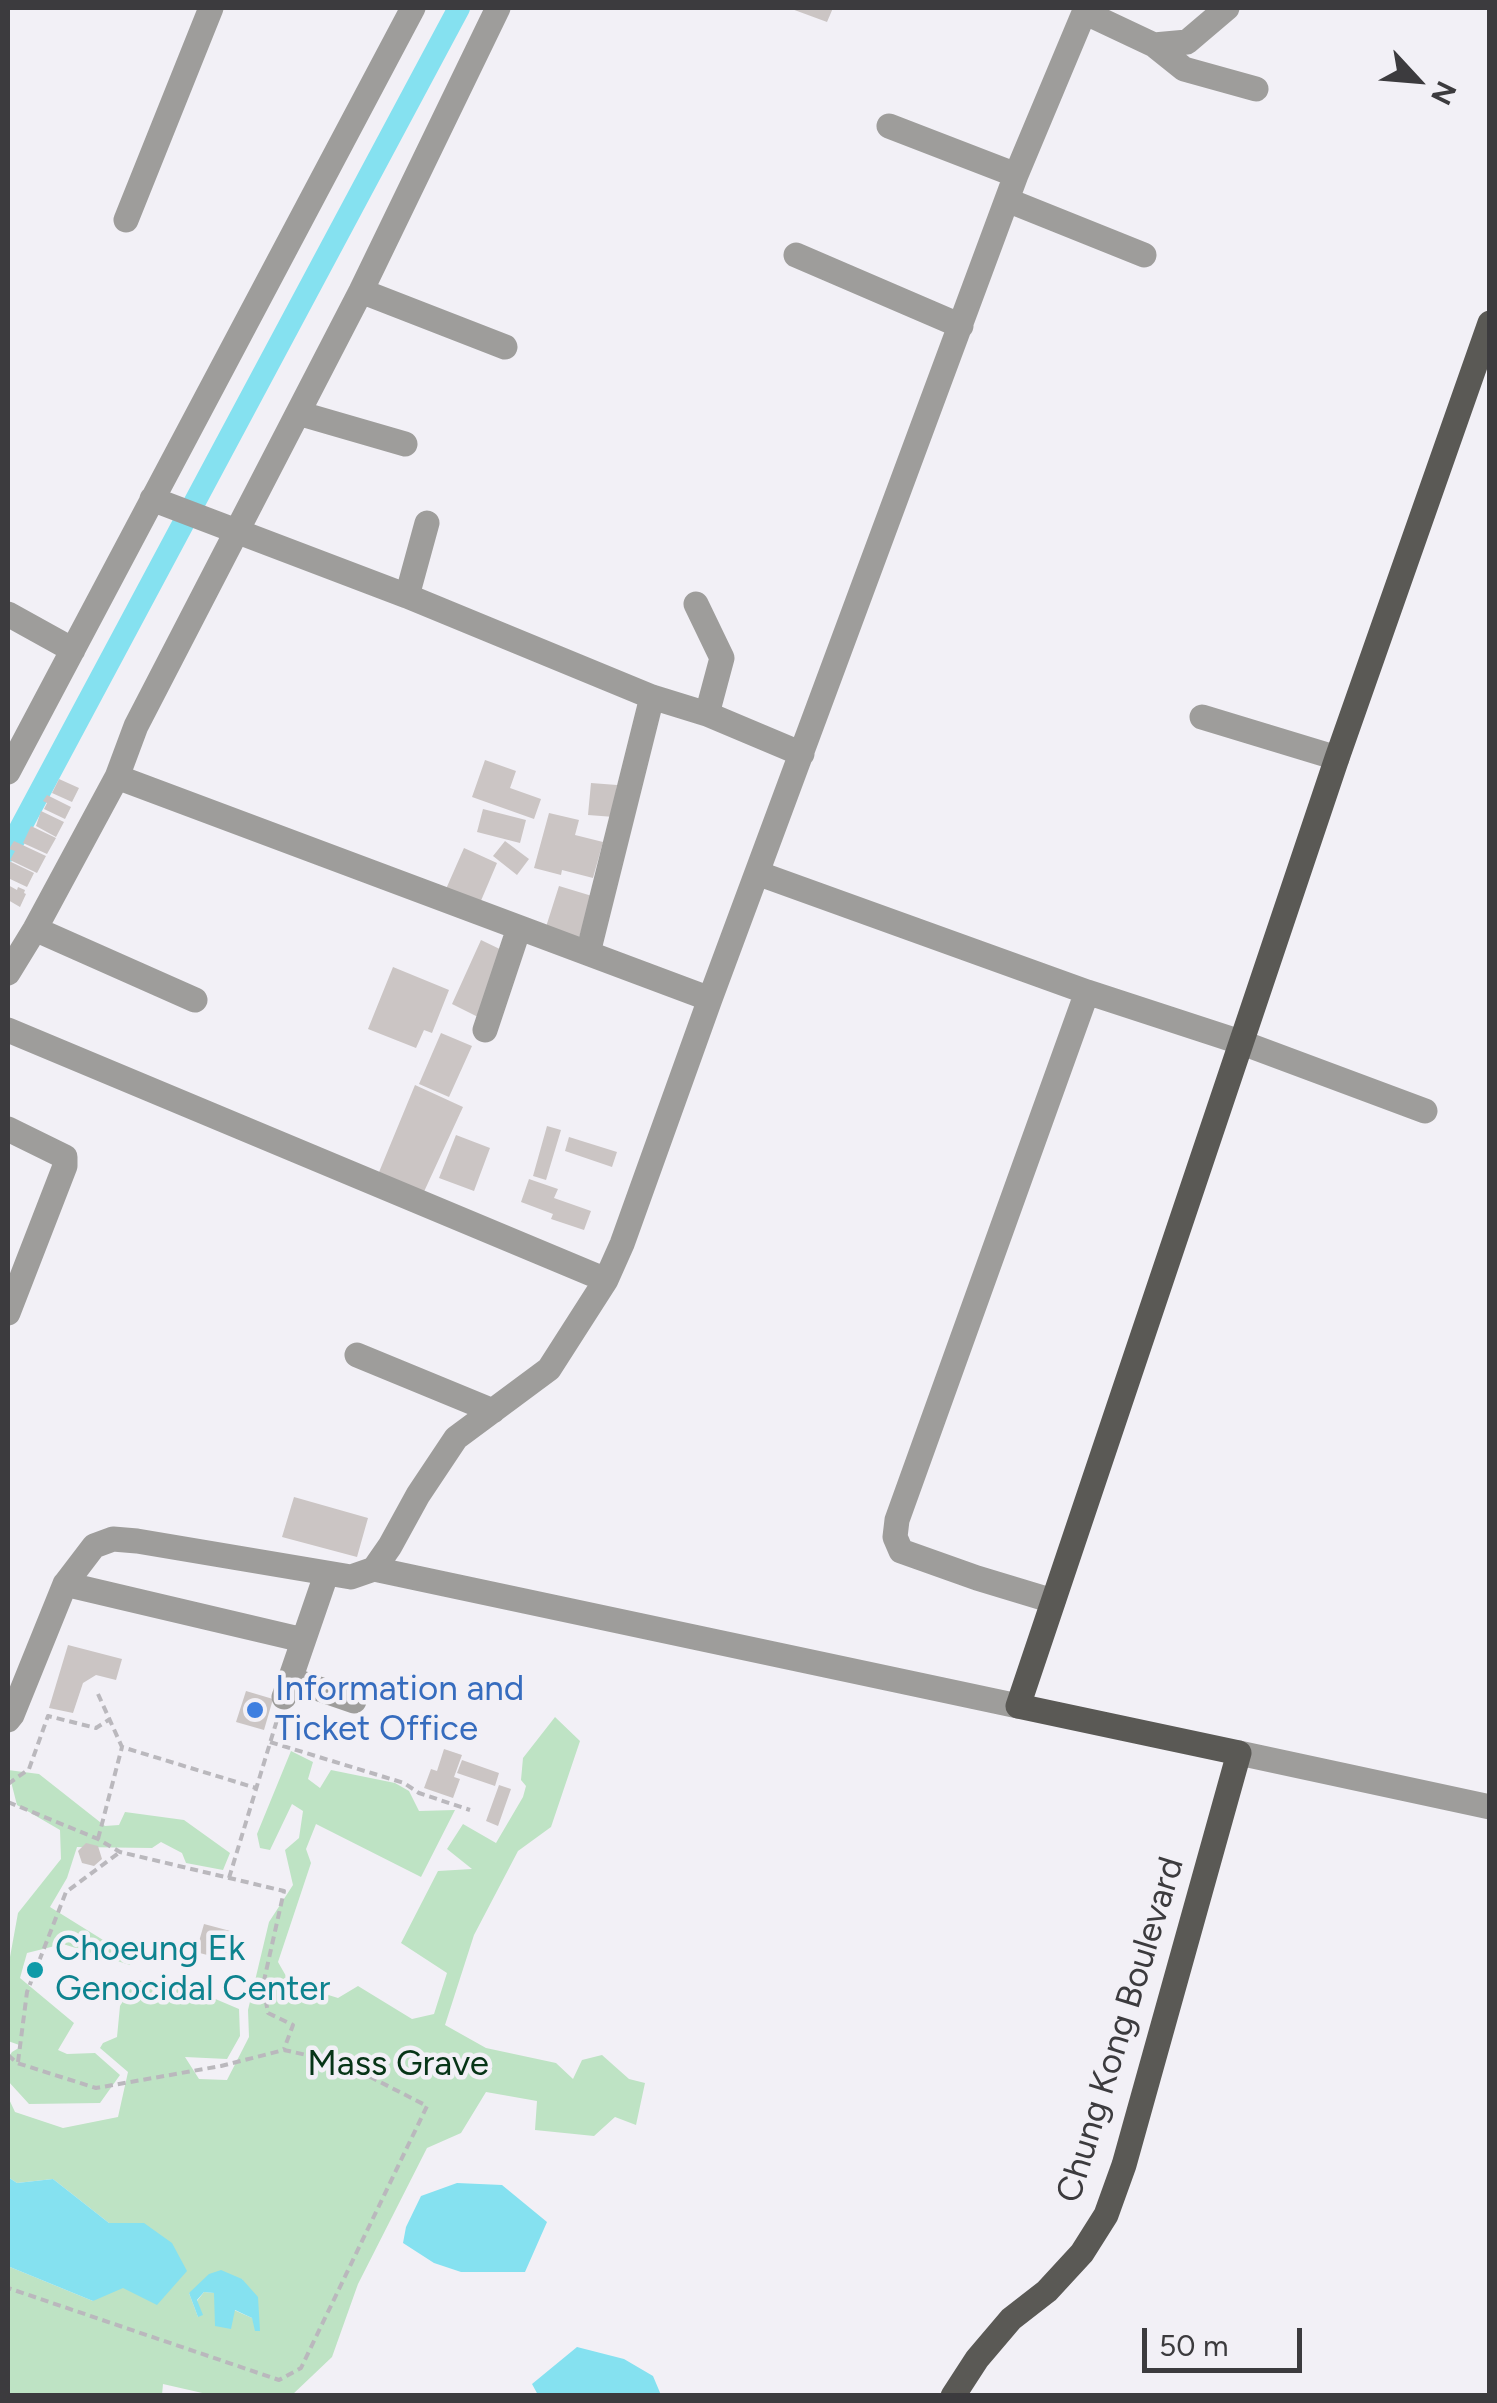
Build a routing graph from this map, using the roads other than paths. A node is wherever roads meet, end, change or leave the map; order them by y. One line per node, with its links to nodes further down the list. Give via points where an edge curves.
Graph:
1 (212, 8): 10 (street)
2 (413, 8): 19 (street)
3 (498, 8): 13 (street)
4 (1228, 8): 6 (street, via 1187,42)
5 (1085, 10): 6 (street); 9 (street)
6 (1154, 45): 7 (street, via 1184,69)
7 (1256, 89)
8 (889, 126): 9 (street)
9 (1012, 187): 12 (street); 15 (street)
10 (126, 220)
11 (796, 254): 15 (street)
12 (1144, 255)
13 (362, 291): 16 (street); 17 (street)
14 (1490, 323): 30 (main road)
15 (961, 326): 29 (street)
16 (505, 347)
17 (298, 413): 18 (street); 21 (street)
18 (405, 444)
19 (162, 503): 21 (street); 25 (street)
20 (427, 523): 22 (street)
21 (225, 528): 22 (street); 32 (street)
22 (407, 596): 26 (street)
23 (696, 604): 27 (street, via 722,658)
24 (8, 614): 25 (street)
25 (72, 650): 31 (street)
26 (652, 697): 27 (street); 36 (street)
27 (707, 714): 29 (street)
28 (1202, 718): 30 (street)
29 (802, 754): 33 (street)
30 (1336, 758): 43 (main road)
31 (8, 771)
32 (117, 777): 34 (street); 35 (street)
33 (756, 874): 38 (street); 39 (street)
34 (519, 928): 36 (street); 42 (street)
35 (35, 929): 37 (street); 40 (street)
36 (588, 954): 39 (street)
37 (8, 972)
38 (1087, 992): 43 (street); 53 (street, via 895,1536 901,1551)
39 (710, 999): 46 (street)
40 (195, 1000)
41 (8, 1030): 46 (street)
42 (485, 1030)
43 (1240, 1042): 44 (street); 53 (main road)
44 (1425, 1110)
45 (8, 1129): 47 (street, via 65,1158)
46 (606, 1280): 49 (street, via 549,1368)
47 (8, 1313)
48 (357, 1355): 49 (street)
49 (493, 1411): 50 (street, via 456,1438)
50 (374, 1569): 51 (street, via 352,1577); 56 (street)
51 (326, 1574): 52 (street, via 113,1539 94,1546); 54 (street)
52 (65, 1584): 54 (street); 57 (street)
53 (1054, 1601): 56 (main road)
54 (304, 1640): 55 (street, via 287,1688)
55 (354, 1702)
56 (1018, 1706): 58 (main road)
57 (8, 1720)
58 (1239, 1753): 59 (street); 60 (main road, Chung Kong Boulevard, via 1106,2215 1082,2254 1011,2319)
59 (1490, 1808)
60 (953, 2396)

